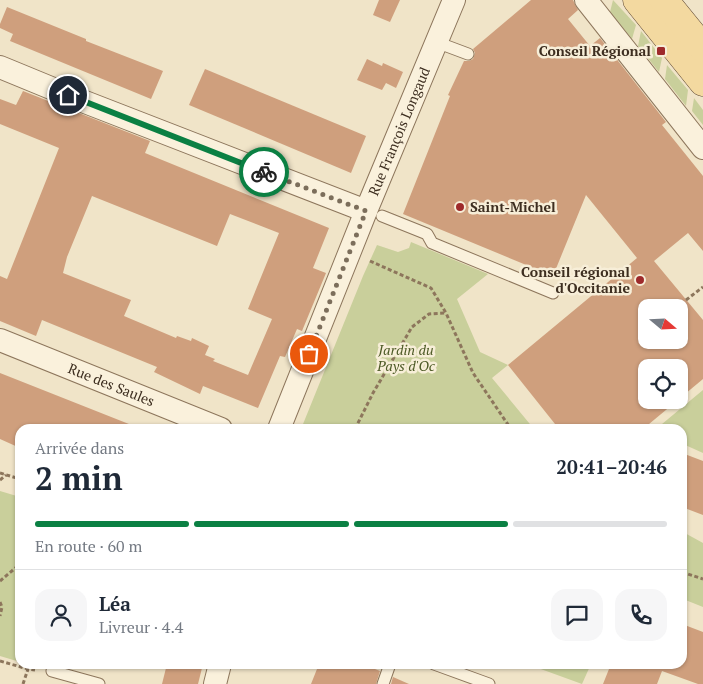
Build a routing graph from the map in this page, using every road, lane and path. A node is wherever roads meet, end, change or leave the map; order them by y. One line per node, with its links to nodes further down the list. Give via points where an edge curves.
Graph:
1 (454, 0): 7 (street, Rue François Longaud)
2 (586, 0): 12 (street)
3 (637, 0): 11 (main road)
4 (664, 0): 8 (main road)
5 (688, 0): 6 (main road)
6 (703, 21)
7 (436, 42): 9 (lane); 13 (street, Rue François Longaud)
8 (703, 48)
9 (468, 54)
10 (0, 67): 13 (street)
11 (703, 82)
12 (703, 148)
13 (374, 214): 16 (lane, via 427,234 432,243); 21 (street, Rue François Longaud)
14 (365, 260): 18 (path, via 431,288)
15 (703, 287): 17 (path)
16 (553, 293)
17 (687, 299)
18 (446, 313): 22 (path, via 429,314 412,327); 23 (path, via 473,373)
19 (0, 340): 20 (street, Rue des Saules)
20 (210, 424)
21 (281, 424)
22 (357, 424)
23 (508, 424)
24 (0, 473): 25 (path)
25 (6, 475): 26 (path); 27 (path)
26 (15, 478)
27 (0, 480)
28 (15, 568): 31 (path)
29 (687, 574): 30 (path)
30 (703, 579)
31 (0, 581)
32 (0, 602): 33 (path)
33 (0, 616)
34 (0, 660): 35 (path)
35 (15, 665)
36 (28, 669): 40 (path); 41 (path)
37 (219, 669): 43 (street)
38 (388, 669): 44 (lane)
39 (448, 669): 45 (lane)
40 (52, 671): 42 (lane)
41 (23, 684)
42 (99, 684)
43 (216, 684)
44 (383, 684)
45 (490, 684)

